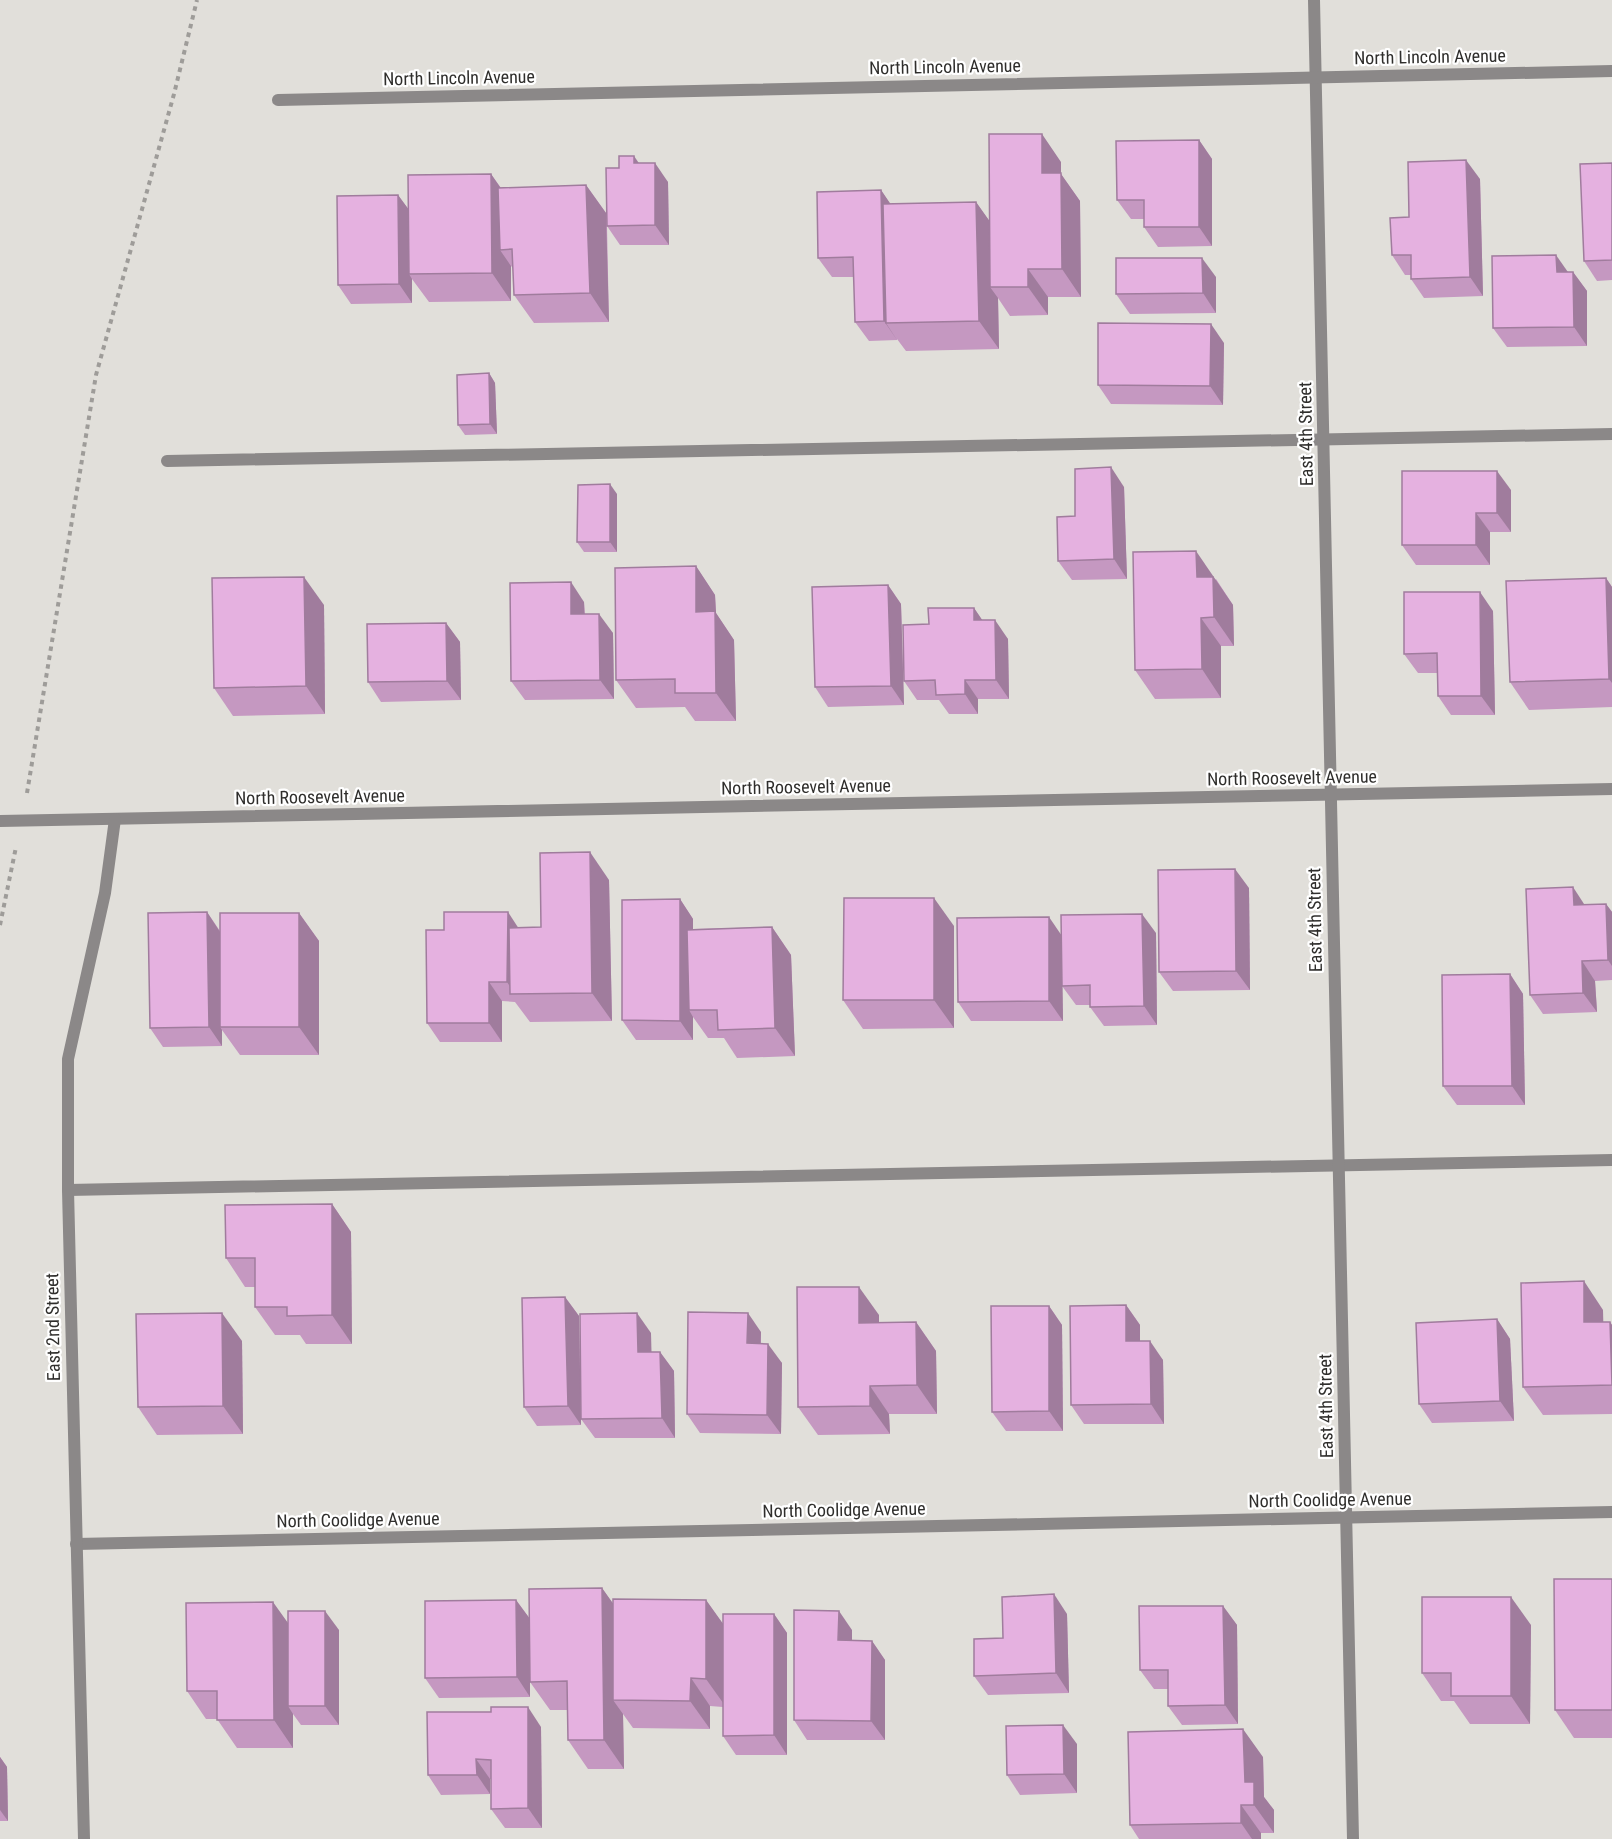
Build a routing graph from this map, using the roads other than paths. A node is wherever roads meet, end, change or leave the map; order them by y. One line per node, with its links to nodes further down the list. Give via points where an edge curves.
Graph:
1 (1314, 0): 3 (street, East 4th Street)
2 (1612, 71): 3 (street, North Lincoln Avenue)
3 (1316, 78): 4 (street, North Lincoln Avenue); 6 (street, East 4th Street)
4 (278, 99)
5 (1612, 434): 6 (street)
6 (1324, 440): 7 (street); 9 (street, East 4th Street)
7 (167, 460)
8 (1612, 789): 9 (street, North Roosevelt Avenue)
9 (1331, 795): 10 (street, North Roosevelt Avenue); 13 (street, East 4th Street)
10 (115, 819): 11 (street, North Roosevelt Avenue); 14 (street, East 2nd Street, via 105,893 68,1059)
11 (0, 821)
12 (1612, 1160): 13 (street)
13 (1338, 1165): 14 (street); 16 (street, East 4th Street)
14 (68, 1190): 17 (street, East 2nd Street)
15 (1612, 1512): 16 (street, North Coolidge Avenue)
16 (1346, 1518): 17 (street, North Coolidge Avenue); 19 (street, East 4th Street)
17 (76, 1544): 18 (street, East 2nd Street)
18 (84, 1839)
19 (1353, 1839)

